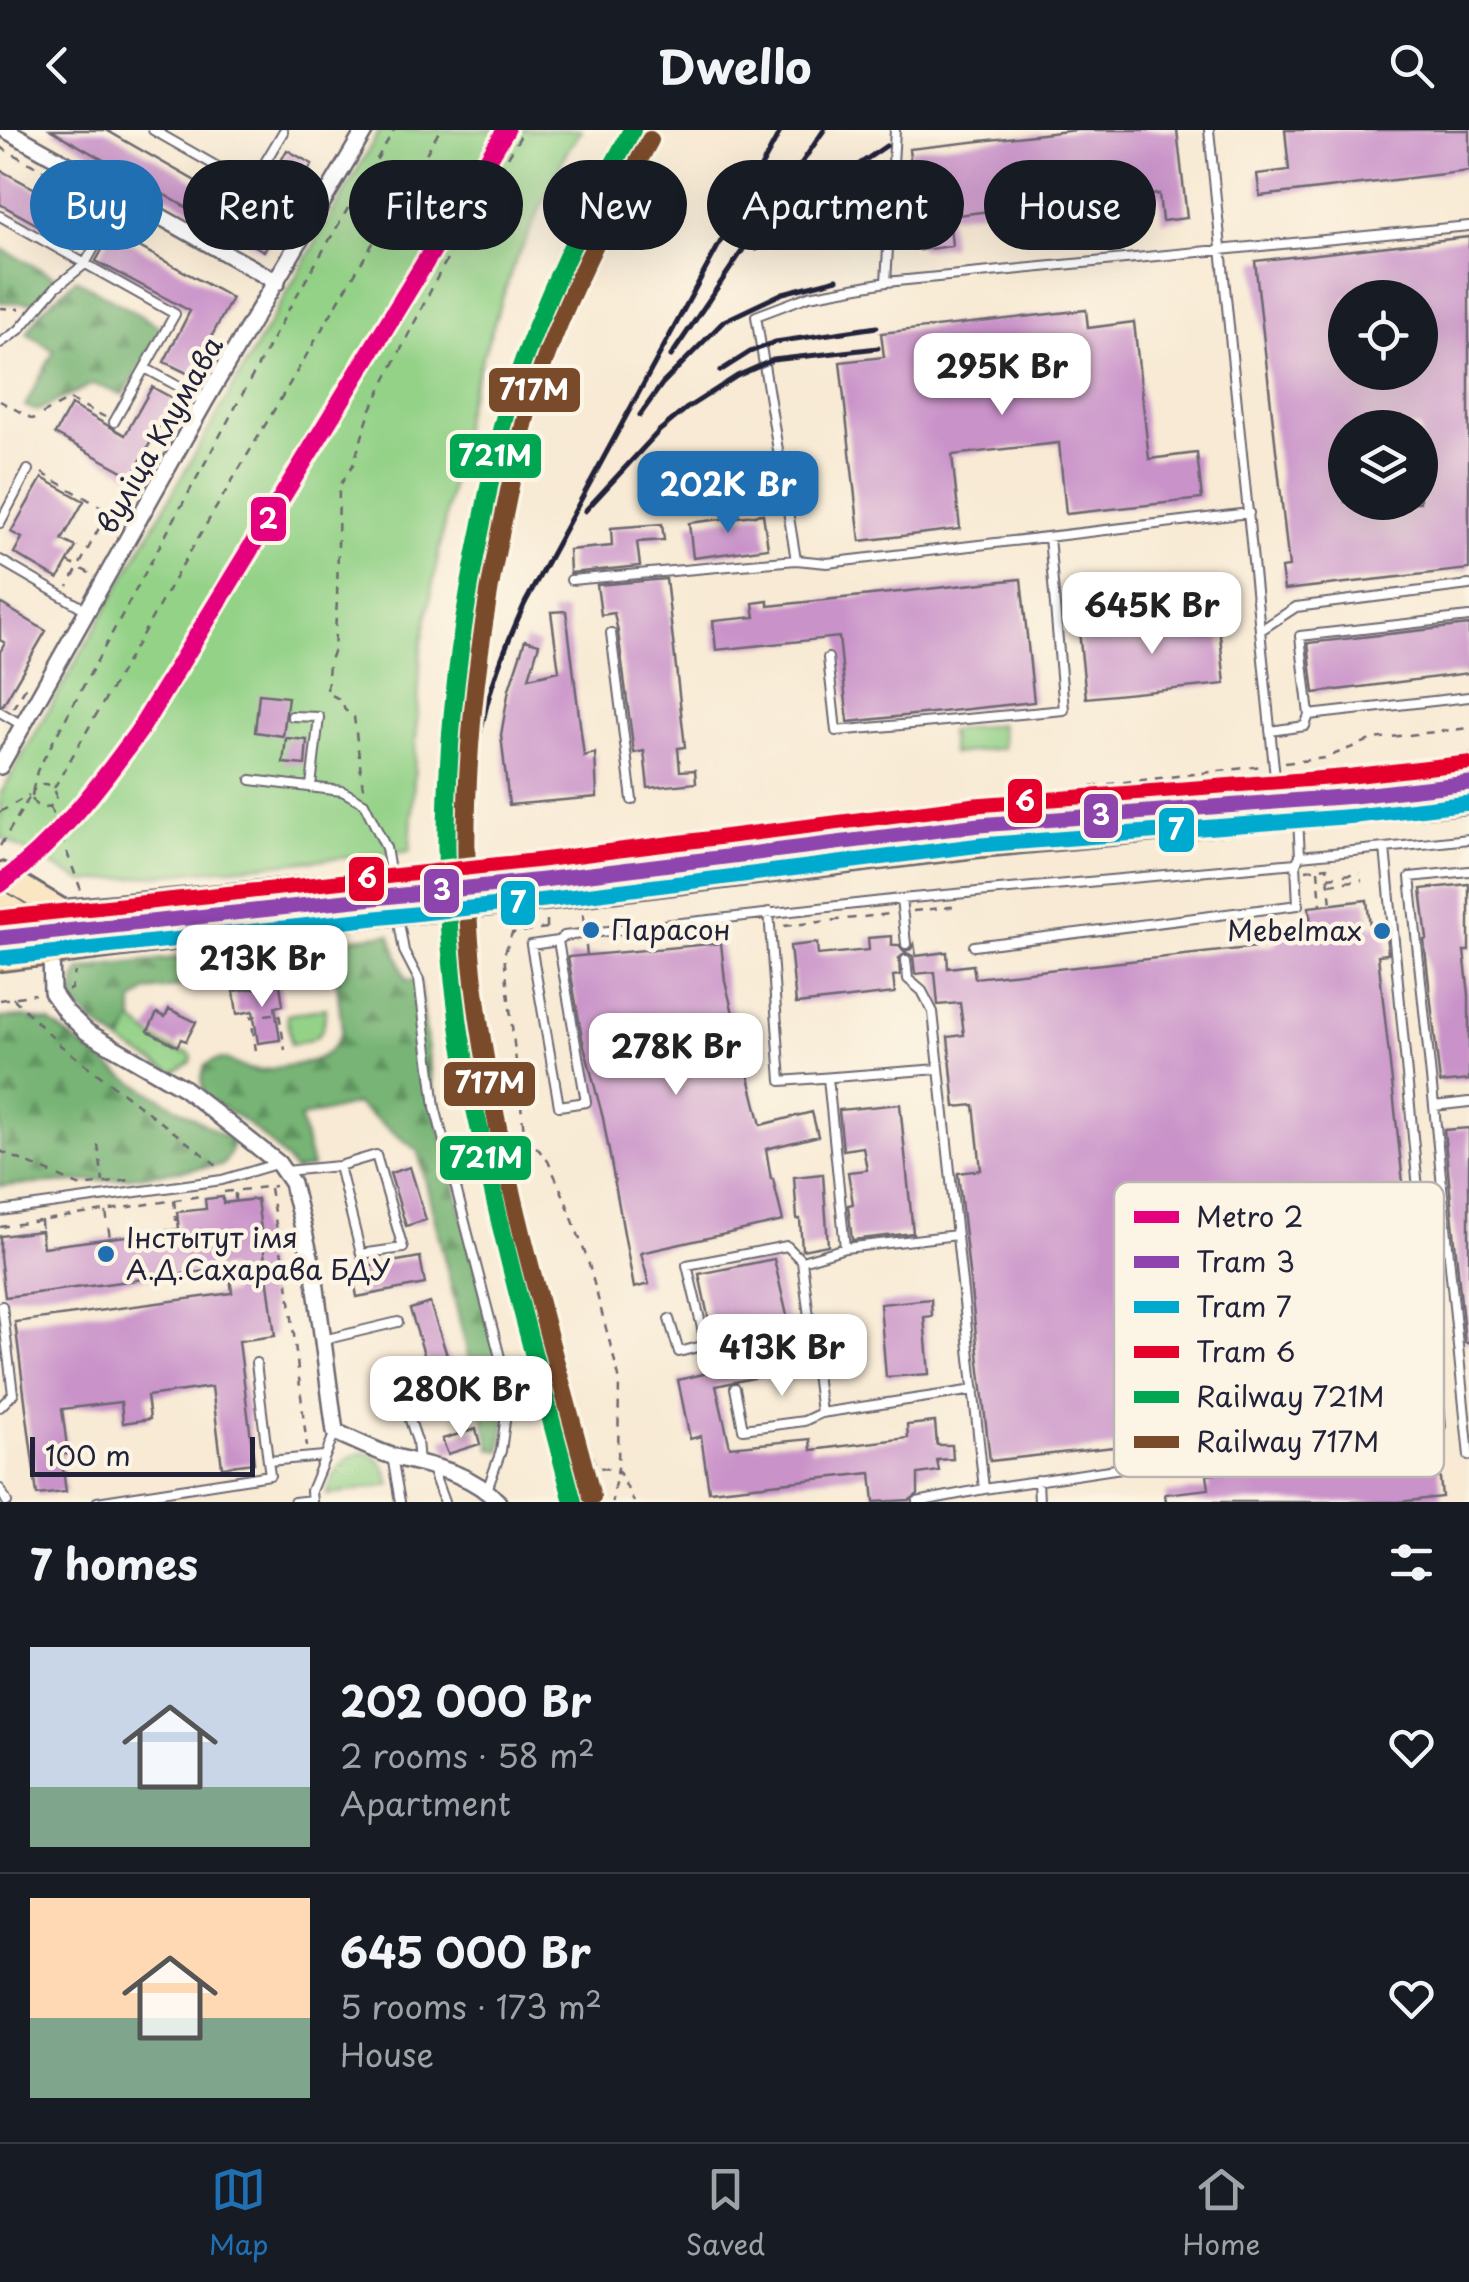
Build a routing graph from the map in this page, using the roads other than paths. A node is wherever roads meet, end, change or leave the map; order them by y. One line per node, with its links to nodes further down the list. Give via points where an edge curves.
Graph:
1 (6, 130): 7 (street)
2 (153, 130): 8 (lane)
3 (895, 130): 16 (lane)
4 (1208, 130): 14 (lane)
5 (283, 132): 9 (lane)
6 (360, 133): 17 (street, вуліца Клумава)
7 (52, 160)
8 (205, 160)
9 (266, 160)
10 (0, 216): 15 (lane)
11 (1469, 226): 14 (lane)
12 (94, 250): 15 (lane)
13 (217, 250): 17 (street)
14 (1221, 250): 16 (lane); 23 (lane)
15 (86, 264): 18 (lane); 19 (lane, via 176,314)
16 (886, 282): 27 (lane, via 808,296 756,316)
17 (273, 289): 20 (street, вуліца Клумава)
18 (0, 343)
19 (146, 368): 20 (lane); 21 (lane)
20 (205, 401): 30 (street, вуліца Клумава)
21 (114, 422)
22 (28, 470): 24 (lane)
23 (1249, 513): 25 (lane); 32 (lane)
24 (0, 523)
25 (1049, 537): 27 (lane, via 827,563); 34 (lane, via 1064,710 836,731)
26 (0, 560): 30 (lane)
27 (796, 560): 28 (lane)
28 (571, 580)
29 (1469, 585): 32 (lane, via 1296,607)
30 (88, 611): 39 (street, вуліца Клумава)
31 (1469, 616): 37 (lane, via 1300,636)
32 (1261, 630): 40 (lane)
33 (611, 633): 46 (lane)
34 (828, 658)
35 (1469, 697): 37 (lane)
36 (0, 712): 39 (lane)
37 (1310, 714): 40 (lane, via 1305,726)
38 (292, 716): 44 (lane, via 318,718)
39 (22, 726): 41 (street, вуліца Клумава)
40 (1270, 731): 45 (lane)
41 (0, 766)
42 (1469, 767): 45 (main road)
43 (251, 780): 44 (lane)
44 (311, 786): 97 (lane, via 364,803 386,848 404,951 419,980 435,1108 510,1392)
45 (1276, 792): 56 (main road, bridge, via 302,890)
46 (632, 800)
47 (1469, 800): 48 (main road)
48 (1298, 815): 51 (lane); 62 (main road, bridge, via 980,844 546,905 304,922)
49 (1469, 838): 50 (lane)
50 (1385, 848): 51 (lane); 71 (lane)
51 (1298, 860): 54 (lane); 61 (lane, via 1298,905)
52 (1469, 871): 68 (lane, via 1410,877)
53 (0, 874): 56 (main road)
54 (901, 899): 57 (lane); 60 (lane)
55 (0, 902): 58 (main road)
56 (74, 904): 58 (main road); 62 (main road)
57 (769, 912): 59 (lane); 66 (lane, via 782,1082)
58 (11, 918): 62 (main road)
59 (558, 940): 59 (lane, via 531,945 559,1106 586,1102)
60 (906, 944)
61 (974, 946)
62 (52, 952): 63 (main road); 70 (street, via 52,992 87,1032 184,1088)
63 (0, 958)
64 (906, 960): 65 (lane, via 908,979 933,1012)
65 (940, 1069): 66 (lane); 75 (lane)
66 (828, 1078): 76 (lane)
67 (1469, 1102): 68 (lane)
68 (1434, 1106): 72 (lane)
69 (339, 1166): 69 (lane, via 376,1156 403,1248 361,1254); 70 (lane)
70 (285, 1172): 74 (lane); 81 (street, via 311,1256)
71 (1418, 1182)
72 (1442, 1182)
73 (1444, 1206): 91 (lane)
74 (0, 1211)
75 (957, 1236): 76 (lane); 84 (lane)
76 (845, 1248): 77 (lane)
77 (802, 1261): 79 (lane, via 787,1246 687,1265 706,1345 679,1352); 87 (lane)
78 (2, 1306): 85 (lane, via 13,1394)
79 (669, 1319)
80 (398, 1322): 81 (lane)
81 (323, 1340): 88 (street)
82 (256, 1362): 92 (lane)
83 (735, 1388): 87 (lane, via 743,1428 804,1422)
84 (974, 1390): 87 (lane); 96 (lane)
85 (0, 1407)
86 (439, 1410): 93 (lane, via 409,1417)
87 (821, 1413)
88 (335, 1432): 89 (lane); 90 (street)
89 (324, 1456): 92 (lane); 99 (lane)
90 (392, 1456): 93 (street); 102 (lane)
91 (1469, 1456)
92 (268, 1461): 100 (lane, via 270,1475)
93 (425, 1463): 97 (street); 103 (lane)
94 (1114, 1469): 95 (lane)
95 (1038, 1480): 96 (lane); 105 (lane)
96 (984, 1488): 98 (lane)
97 (492, 1496)
98 (957, 1498): 104 (lane)
99 (312, 1501): 101 (lane)
100 (97, 1502)
101 (294, 1502)
102 (400, 1502)
103 (444, 1502)
104 (917, 1502)
105 (1039, 1502)

